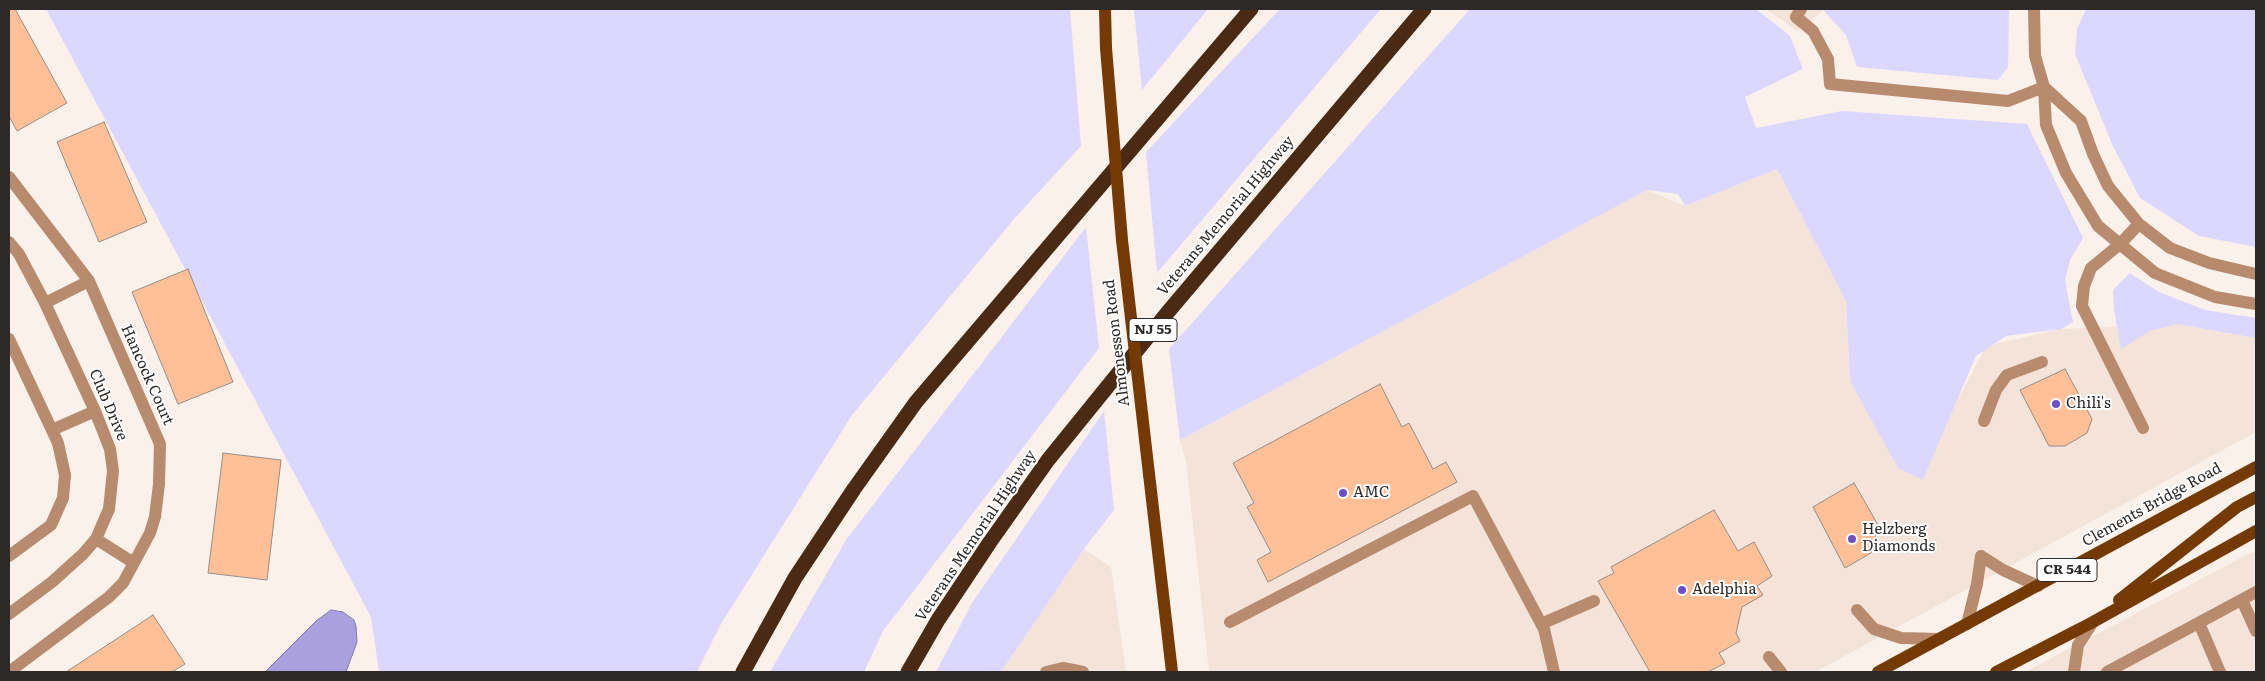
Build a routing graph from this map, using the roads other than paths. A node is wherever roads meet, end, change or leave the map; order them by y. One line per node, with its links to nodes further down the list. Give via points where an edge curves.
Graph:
1 (1105, 9): 46 (main road, Almonesson Road, bridge, via 1122,240)
2 (1251, 9): 42 (highway, via 916,402 795,578)
3 (1424, 9): 43 (highway, Veterans Memorial Highway / NJ 55, via 1168,312 1048,460 938,620)
4 (1785, 9): 6 (street)
5 (2034, 9): 7 (street, via 2035,56)
6 (1799, 13): 7 (street, via 1828,59 1830,84 2008,101)
7 (2044, 87): 9 (street, via 2081,122 2108,186); 11 (street, via 2046,125 2066,173 2098,226)
8 (9, 177): 13 (street, Hancock Court)
9 (2139, 224): 11 (street); 12 (street, via 2170,248 2209,264)
10 (9, 242): 14 (street, Club Drive, via 19,254)
11 (2120, 244): 15 (street, via 2154,273 2215,297); 20 (street, via 2091,268 2084,286 2082,306)
12 (2256, 274)
13 (89, 281): 14 (street); 27 (street, Hancock Court, via 160,444 160,484 155,517)
14 (45, 303): 18 (street, Club Drive)
15 (2256, 304)
16 (9, 339): 21 (street)
17 (2042, 362): 19 (street, via 2007,375 1996,390)
18 (95, 411): 21 (street); 25 (street, Club Drive, via 110,449 113,471 109,509)
19 (1984, 421)
20 (2143, 428)
21 (52, 430): 26 (street, via 63,459 63,498 51,525)
22 (2256, 467): 28 (main road, Clements Bridge Road / CR 544)
23 (2256, 497): 35 (main road, via 2237,507)
24 (2256, 531): 35 (main road)
25 (96, 539): 27 (street); 33 (street, Club Drive, via 52,582)
26 (9, 556)
27 (134, 563): 41 (street, Hancock Court, via 123,583 109,598)
28 (2038, 586): 38 (main road, Clements Bridge Road / CR 544); 38 (street, via 1981,556)
29 (2256, 592): 30 (street)
30 (2242, 600): 36 (street); 39 (street)
31 (1594, 601): 37 (street)
32 (1857, 610): 40 (street, via 1874,629 1902,638)
33 (9, 614)
34 (1230, 622): 37 (street, via 1473,496)
35 (2093, 622): 51 (main road); 52 (street, via 2078,645)
36 (2199, 623): 53 (street); 54 (street)
37 (1541, 624): 47 (street)
38 (1967, 624): 40 (main road, Clements Bridge Road / CR 544)
39 (2256, 630)
40 (1940, 639): 50 (main road, Clements Bridge Road / CR 544)
41 (9, 672)
42 (743, 672)
43 (908, 672)
44 (1046, 672): 45 (street, via 1063,668)
45 (1083, 672)
46 (1172, 672)
47 (1554, 672)
48 (1774, 672): 49 (street, via 1769,656)
49 (1781, 672)
50 (1878, 672)
51 (1996, 672)
52 (2074, 672)
53 (2107, 672)
54 (2220, 672)

